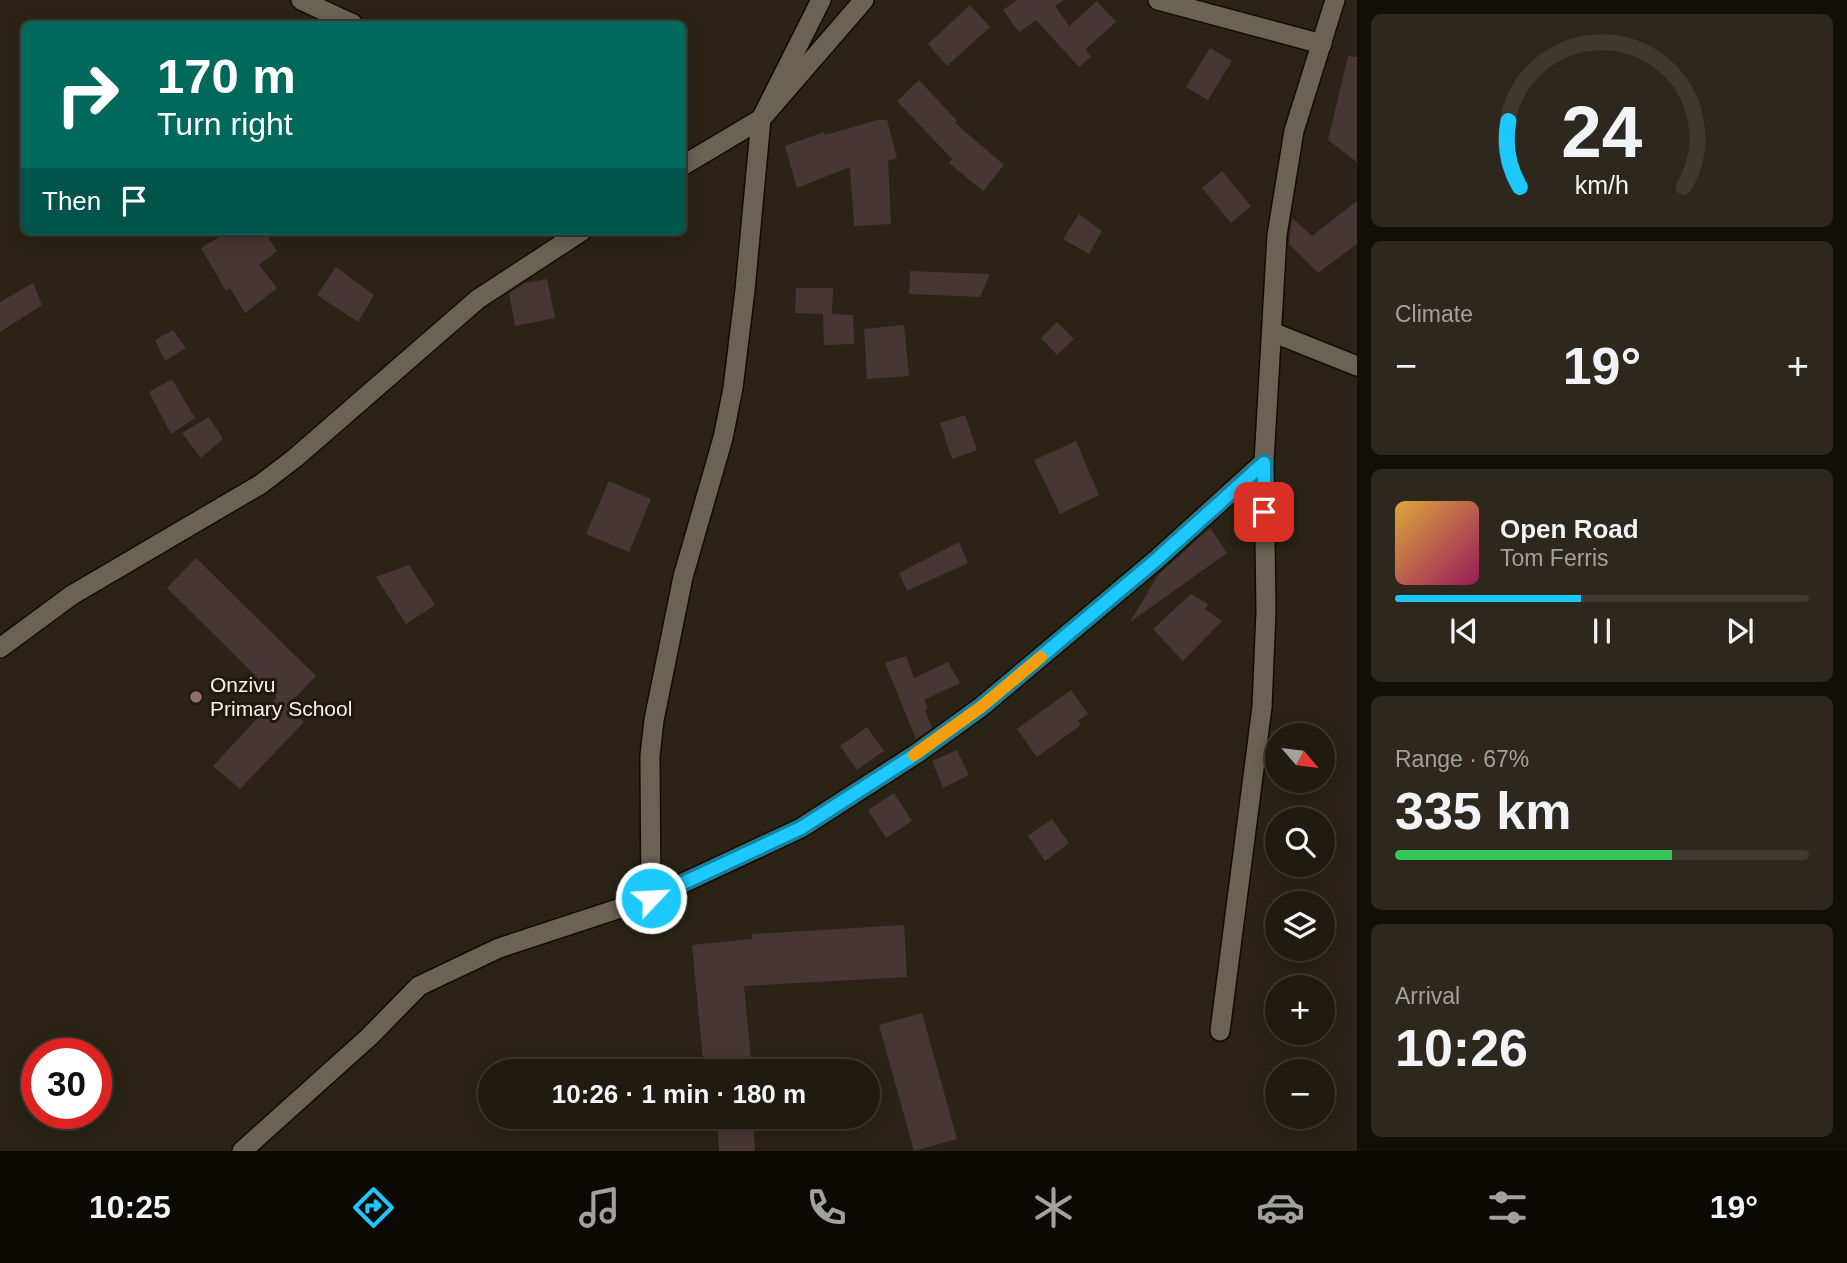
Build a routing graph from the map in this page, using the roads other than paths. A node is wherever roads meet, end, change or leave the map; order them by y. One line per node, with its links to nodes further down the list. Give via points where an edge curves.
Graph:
1 (300, 0): 6 (street)
2 (821, 0): 8 (street)
3 (864, 0): 8 (street)
4 (1158, 0): 7 (street)
5 (1335, 0): 7 (street)
6 (346, 21)
7 (1322, 44): 11 (street, via 1294,131 1277,235)
8 (761, 119): 9 (street); 15 (street, via 733,388 683,577 654,720)
9 (686, 164)
10 (576, 235): 14 (street, via 478,299 261,484 72,595)
11 (1272, 331): 12 (street); 13 (street)
12 (1357, 366)
13 (1264, 463): 15 (street, via 981,707 916,754 801,828); 16 (street, via 1262,708)
14 (0, 648)
15 (651, 898): 17 (street, via 499,948 419,986)
16 (1220, 1031)
17 (242, 1151)

